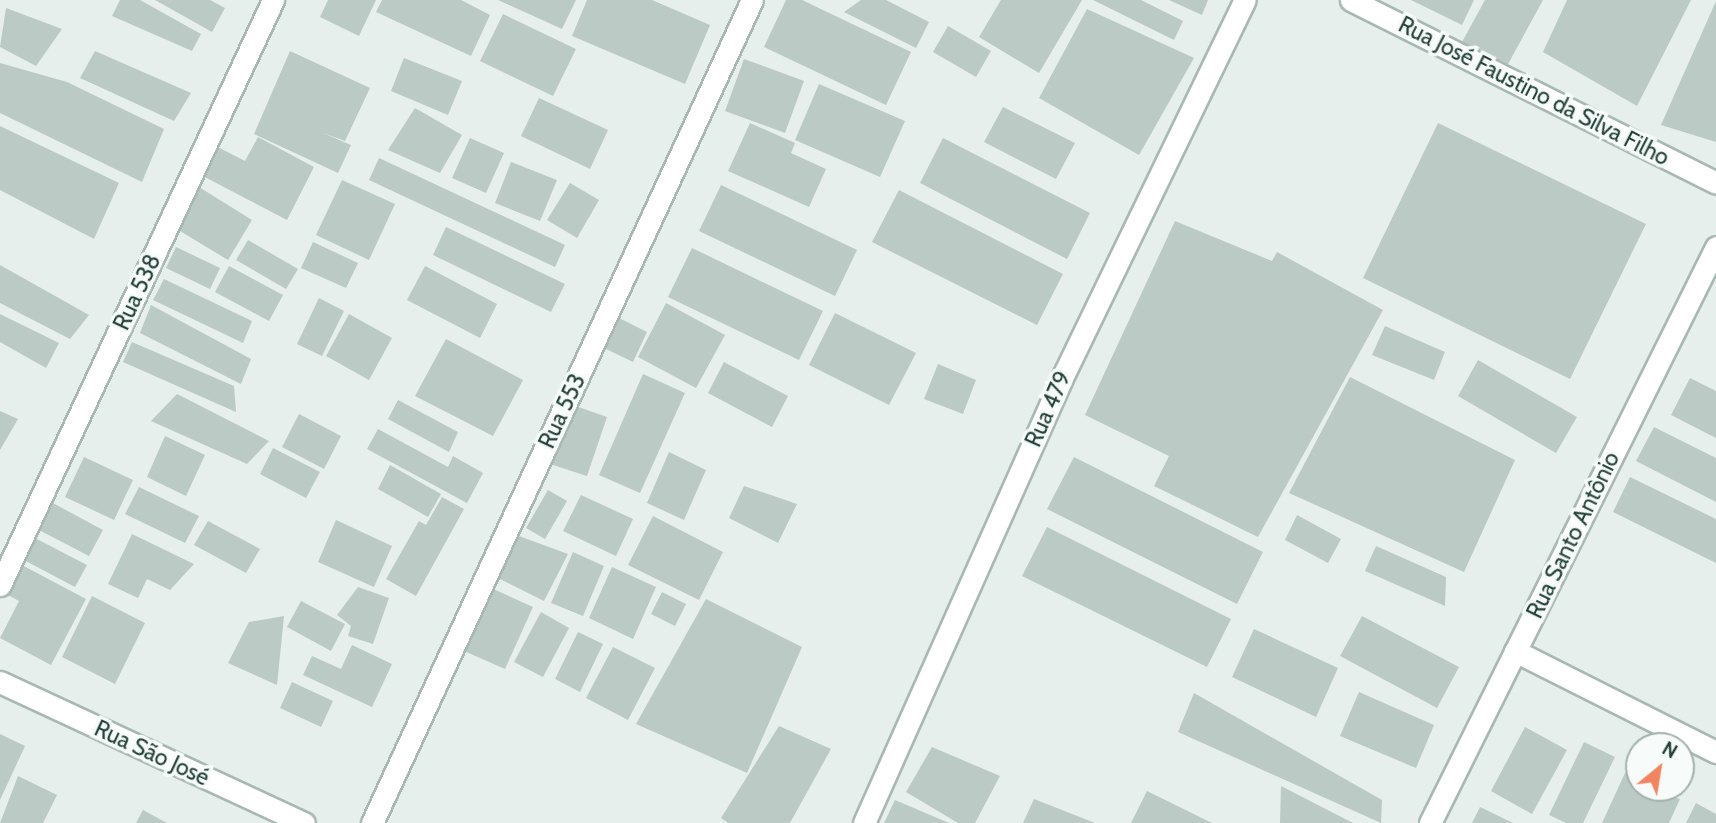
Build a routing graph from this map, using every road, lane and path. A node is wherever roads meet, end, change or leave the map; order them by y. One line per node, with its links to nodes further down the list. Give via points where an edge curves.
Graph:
1 (273, 0): 7 (street, Rua 538)
2 (752, 0): 12 (street, Rua 553)
3 (1245, 0): 13 (street, Rua 479, via 1061,380)
4 (1351, 0): 5 (street, Rua José Faustino da Silva Filho)
5 (1716, 183)
6 (1716, 247): 8 (street, Rua Santo Antônio)
7 (0, 585)
8 (1515, 651): 10 (street); 14 (street, Rua Santo Antônio)
9 (0, 682): 11 (street, Rua São José)
10 (1716, 752)
11 (304, 823)
12 (372, 823)
13 (864, 823)
14 (1430, 823)

